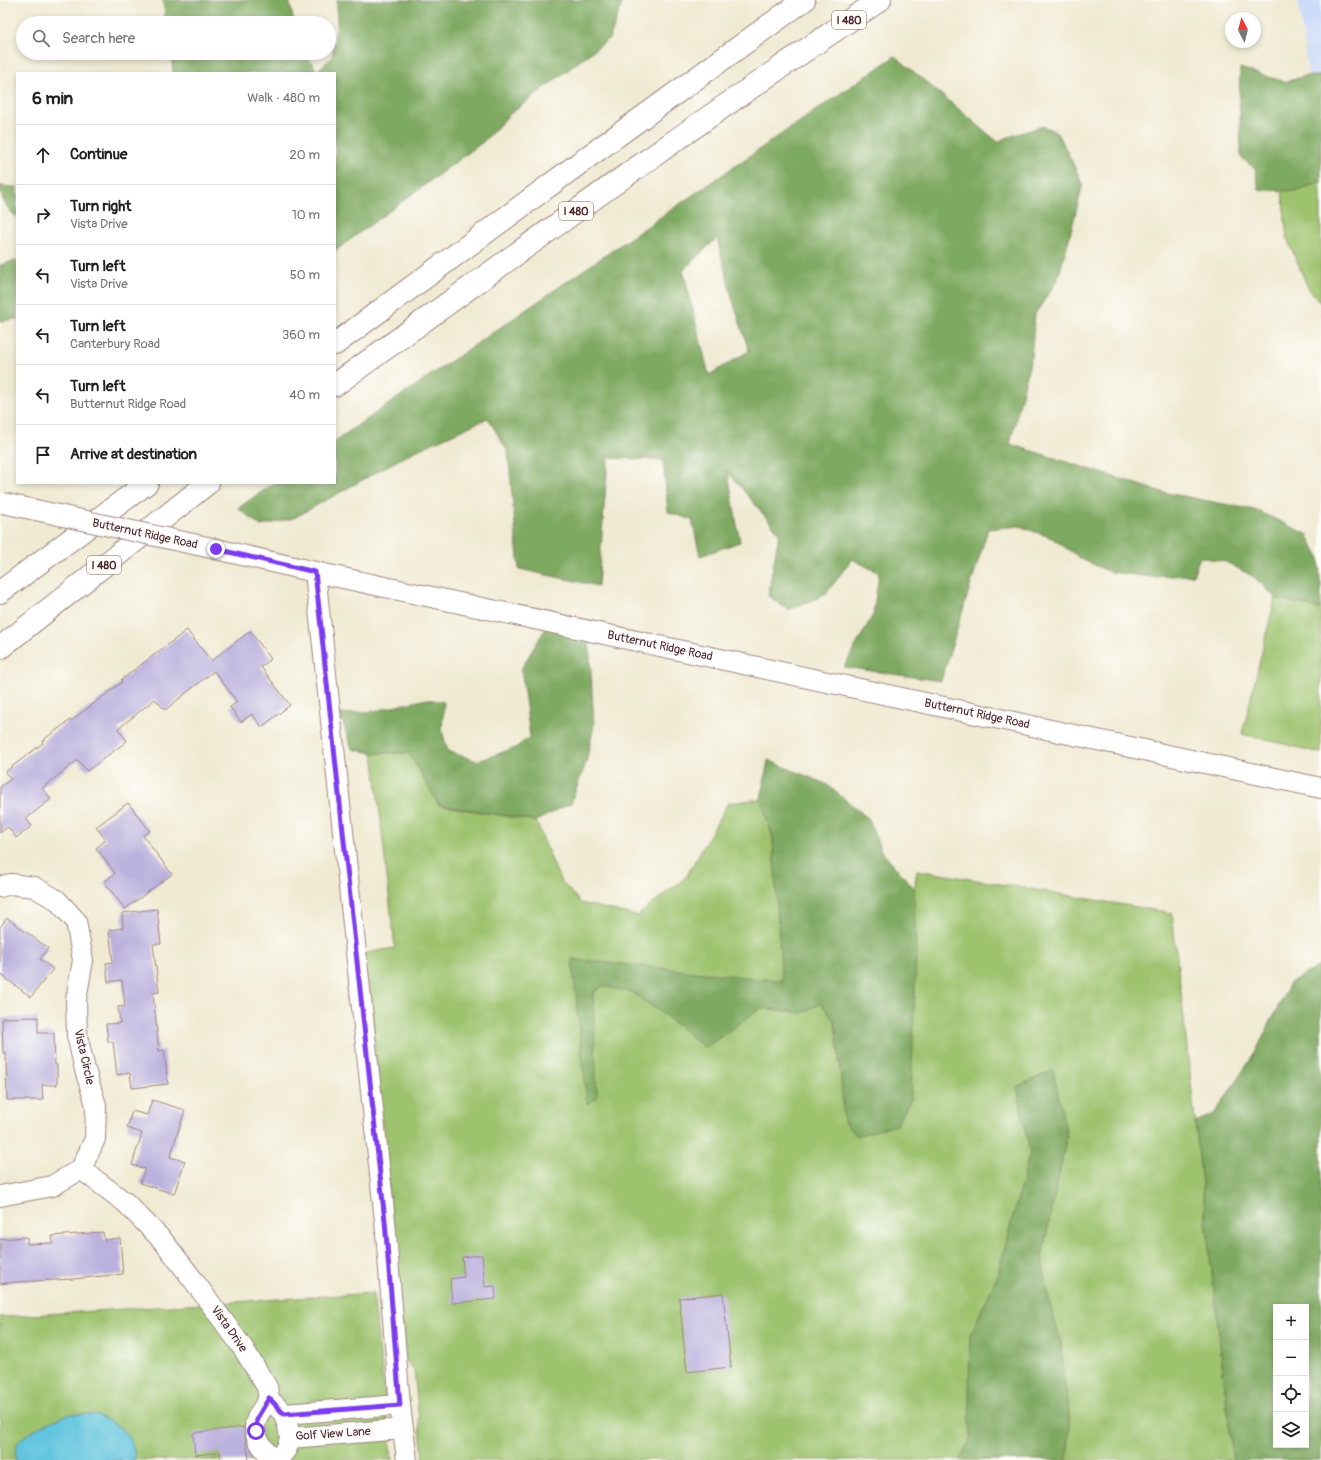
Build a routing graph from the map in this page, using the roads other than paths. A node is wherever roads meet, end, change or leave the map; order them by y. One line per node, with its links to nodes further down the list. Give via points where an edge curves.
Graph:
1 (804, 0): 3 (highway)
2 (880, 0): 4 (highway, I 480, via 600,193)
3 (336, 343)
4 (336, 384)
5 (146, 484): 9 (highway)
6 (207, 484): 10 (highway, I 480)
7 (2, 503): 8 (street, Butternut Ridge Road, bridge)
8 (315, 572): 11 (street, Butternut Ridge Road); 16 (street, via 385,1221)
9 (0, 592)
10 (0, 648)
11 (1321, 788)
12 (0, 887): 13 (street, Vista Circle, via 11,884 34,887 57,900 76,921 83,960 76,1000 77,1035 96,1104 95,1139)
13 (81, 1169): 14 (street, via 52,1186); 15 (street, Vista Drive, via 126,1203 164,1242 243,1348 267,1386)
14 (0, 1196)
15 (269, 1398): 17 (street, Vista Drive); 20 (street, via 257,1418 256,1431 263,1450)
16 (400, 1405): 17 (street); 18 (street)
17 (284, 1414): 19 (street)
18 (402, 1429): 19 (street, Golf View Lane); 22 (street)
19 (290, 1438): 21 (street, Golf View Lane, via 287,1448)
20 (274, 1460)
21 (278, 1460)
22 (406, 1460)

